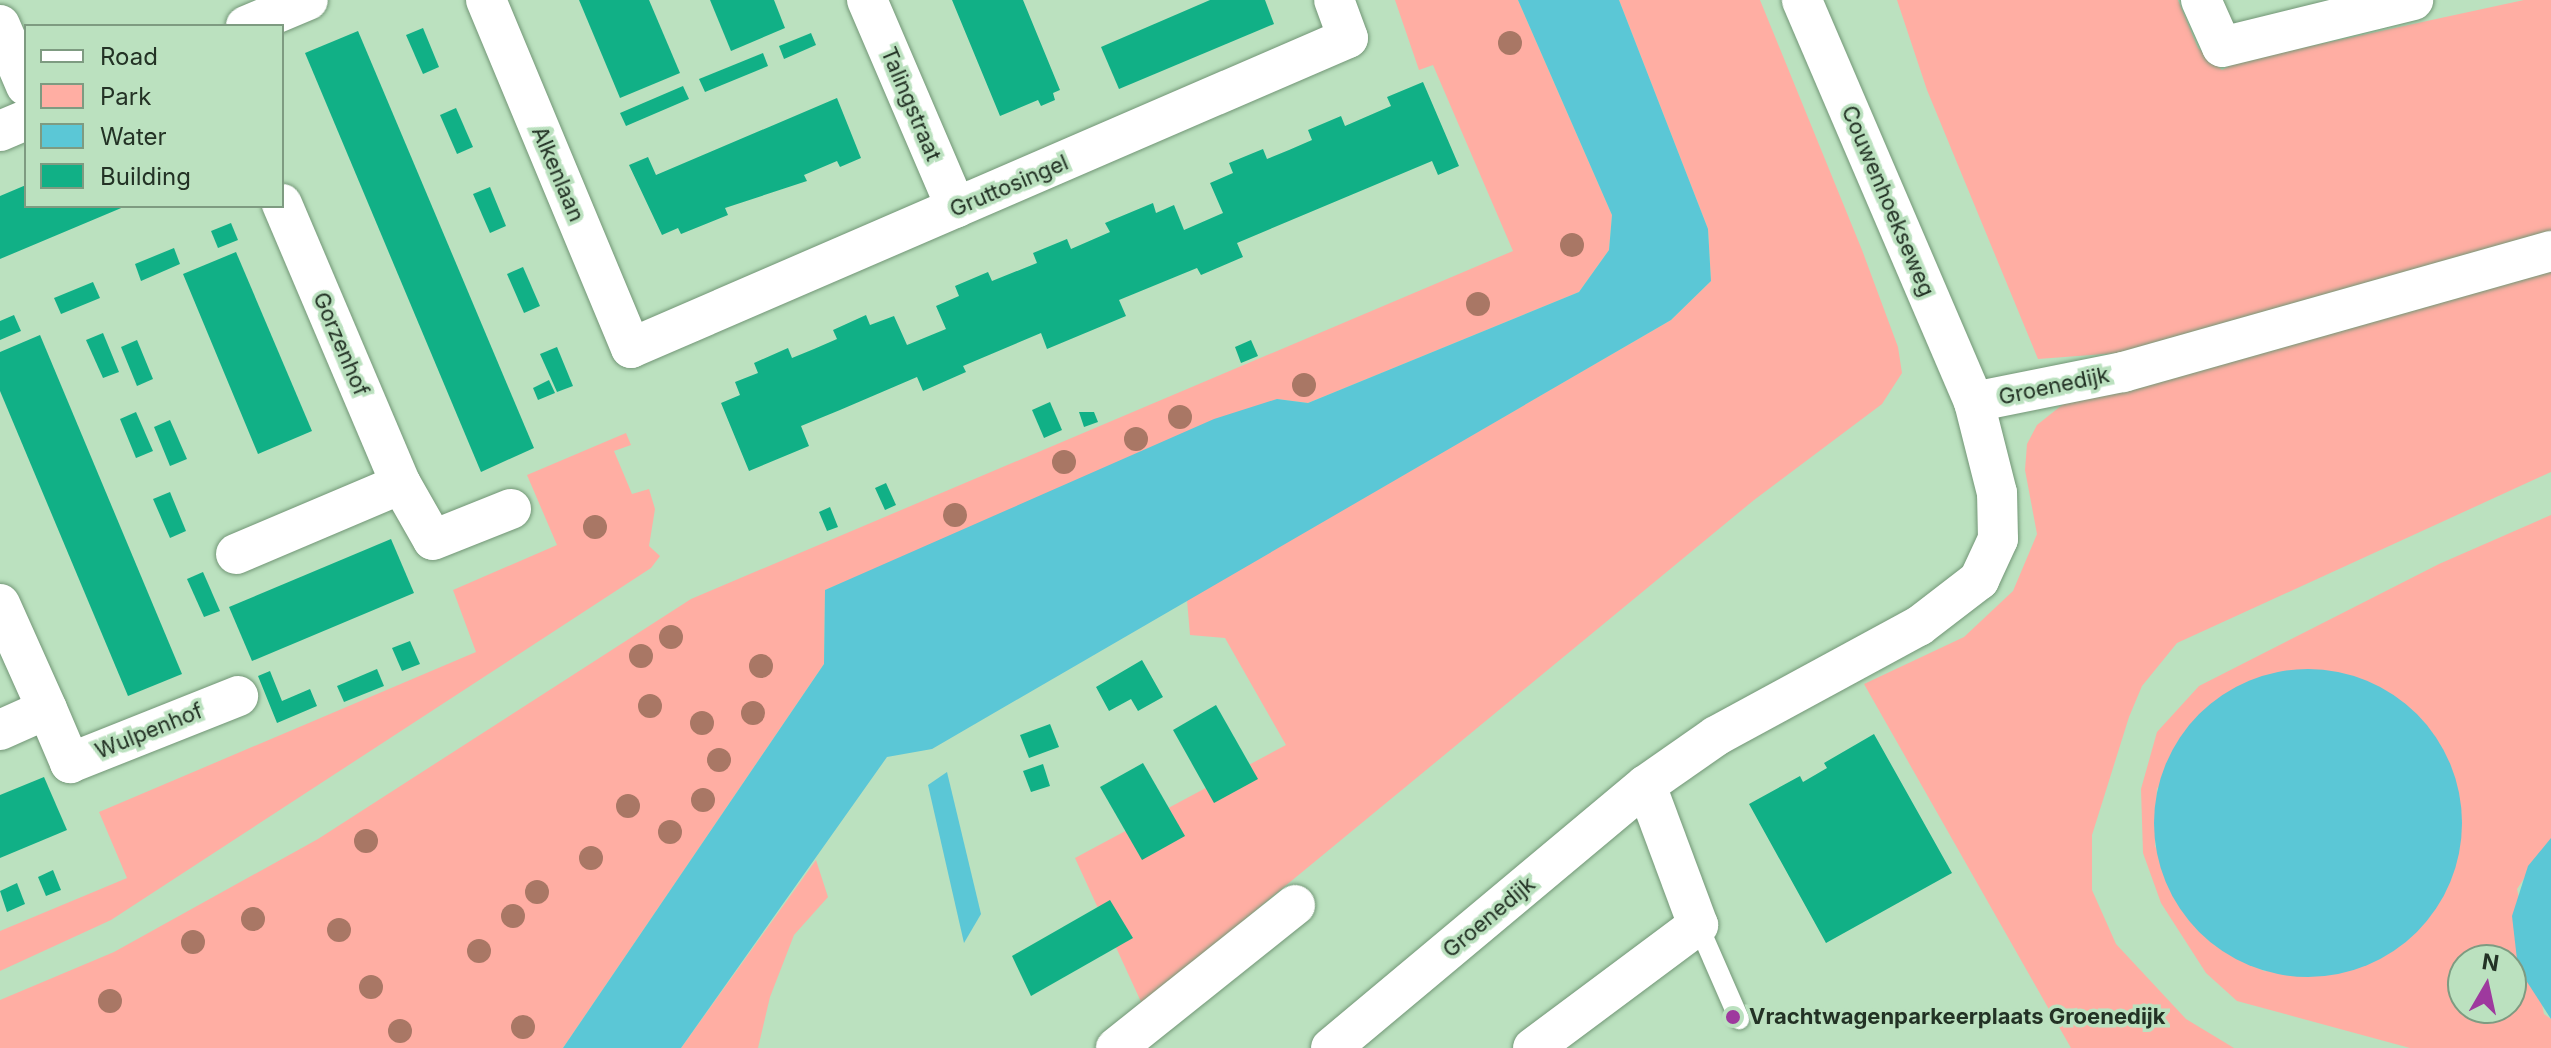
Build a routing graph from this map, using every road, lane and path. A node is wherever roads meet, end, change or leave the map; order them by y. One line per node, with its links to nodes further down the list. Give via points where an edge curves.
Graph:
1 (308, 0): 8 (street)
2 (486, 0): 16 (street, Alkenlaan)
3 (867, 0): 14 (street, Talingstraat)
4 (1334, 0): 14 (street, Gruttosingel, via 1348,38)
5 (1802, 0): 17 (street, Couwenhoekseweg)
6 (2201, 0): 7 (street, via 2222,47)
7 (2413, 0)
8 (251, 24)
9 (0, 25): 10 (street)
10 (24, 81)
11 (24, 121): 12 (street)
12 (0, 131)
13 (284, 208): 18 (street, Gorzenhof)
14 (956, 208): 16 (street, Gruttosingel)
15 (2551, 251): 17 (street, Groenedijk, via 2123,372)
16 (631, 348)
17 (1974, 402): 25 (street, Groenedijk, via 1997,493 1998,539 1979,580 1919,626 1716,736)
18 (401, 484): 19 (street, Gorzenhof, via 433,540); 20 (street)
19 (511, 509)
20 (236, 554)
21 (0, 604): 23 (street, Wulpenhof)
22 (238, 696): 23 (street, Wulpenhof, via 70,763)
23 (47, 709): 24 (street)
24 (0, 730)
25 (1646, 785): 27 (street); 29 (street, Groenedijk)
26 (1295, 905): 30 (street)
27 (1698, 925): 28 (lane); 31 (street)
28 (1739, 1019)
29 (1340, 1045)
30 (1116, 1048)
31 (1533, 1048)

